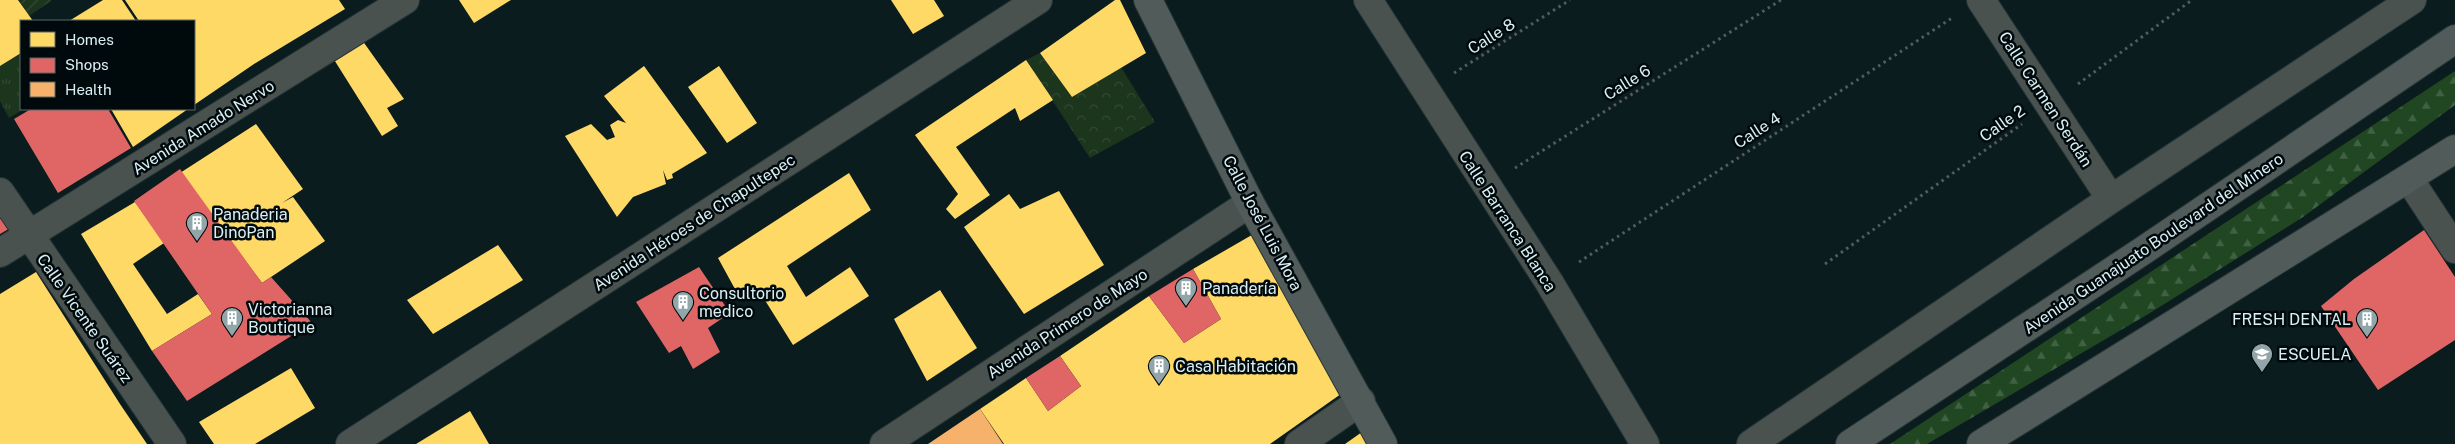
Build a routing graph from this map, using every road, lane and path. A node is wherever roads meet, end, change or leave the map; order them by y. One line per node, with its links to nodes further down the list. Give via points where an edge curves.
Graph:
1 (406, 0): 20 (street, Avenida Amado Nervo)
2 (1038, 0): 27 (street, Avenida Héroes de Chapultepec)
3 (1148, 0): 19 (main road, Calle José Luis Mora)
4 (1368, 0): 12 (street, Calle Barranca Blanca)
5 (1570, 0): 12 (path, Calle 8)
6 (1781, 0): 16 (path, Calle 6)
7 (1981, 0): 13 (street, Calle Carmen Serdán)
8 (2192, 0): 13 (path, Calle 2)
9 (2412, 0): 18 (street)
10 (1955, 16): 24 (path, Calle 4)
11 (2455, 39): 33 (main road, Avenida Guanajuato Boulevard del Minero)
12 (1425, 92): 16 (street, Calle Barranca Blanca)
13 (2050, 105): 18 (street, Calle Carmen Serdán); 23 (path, Calle 2)
14 (2455, 148): 15 (main road)
15 (2409, 179): 21 (street); 34 (main road)
16 (1486, 186): 24 (street, Calle Barranca Blanca)
17 (0, 192): 20 (street, Calle Vicente Suárez)
18 (2111, 199): 32 (street)
19 (1250, 203): 25 (main road, Calle José Luis Mora); 28 (street, Avenida Primero de Mayo)
20 (28, 236): 22 (street, Avenida Amado Nervo); 26 (street, Calle Vicente Suárez)
21 (2455, 249)
22 (0, 254)
23 (1825, 264)
24 (1549, 282): 31 (street, Calle Barranca Blanca)
25 (1361, 401): 29 (street); 30 (main road, Calle José Luis Mora)
26 (172, 444)
27 (350, 444)
28 (884, 444)
29 (1298, 444)
30 (1383, 444)
31 (1645, 444)
32 (1751, 444)
33 (1850, 444)
34 (1981, 444)

